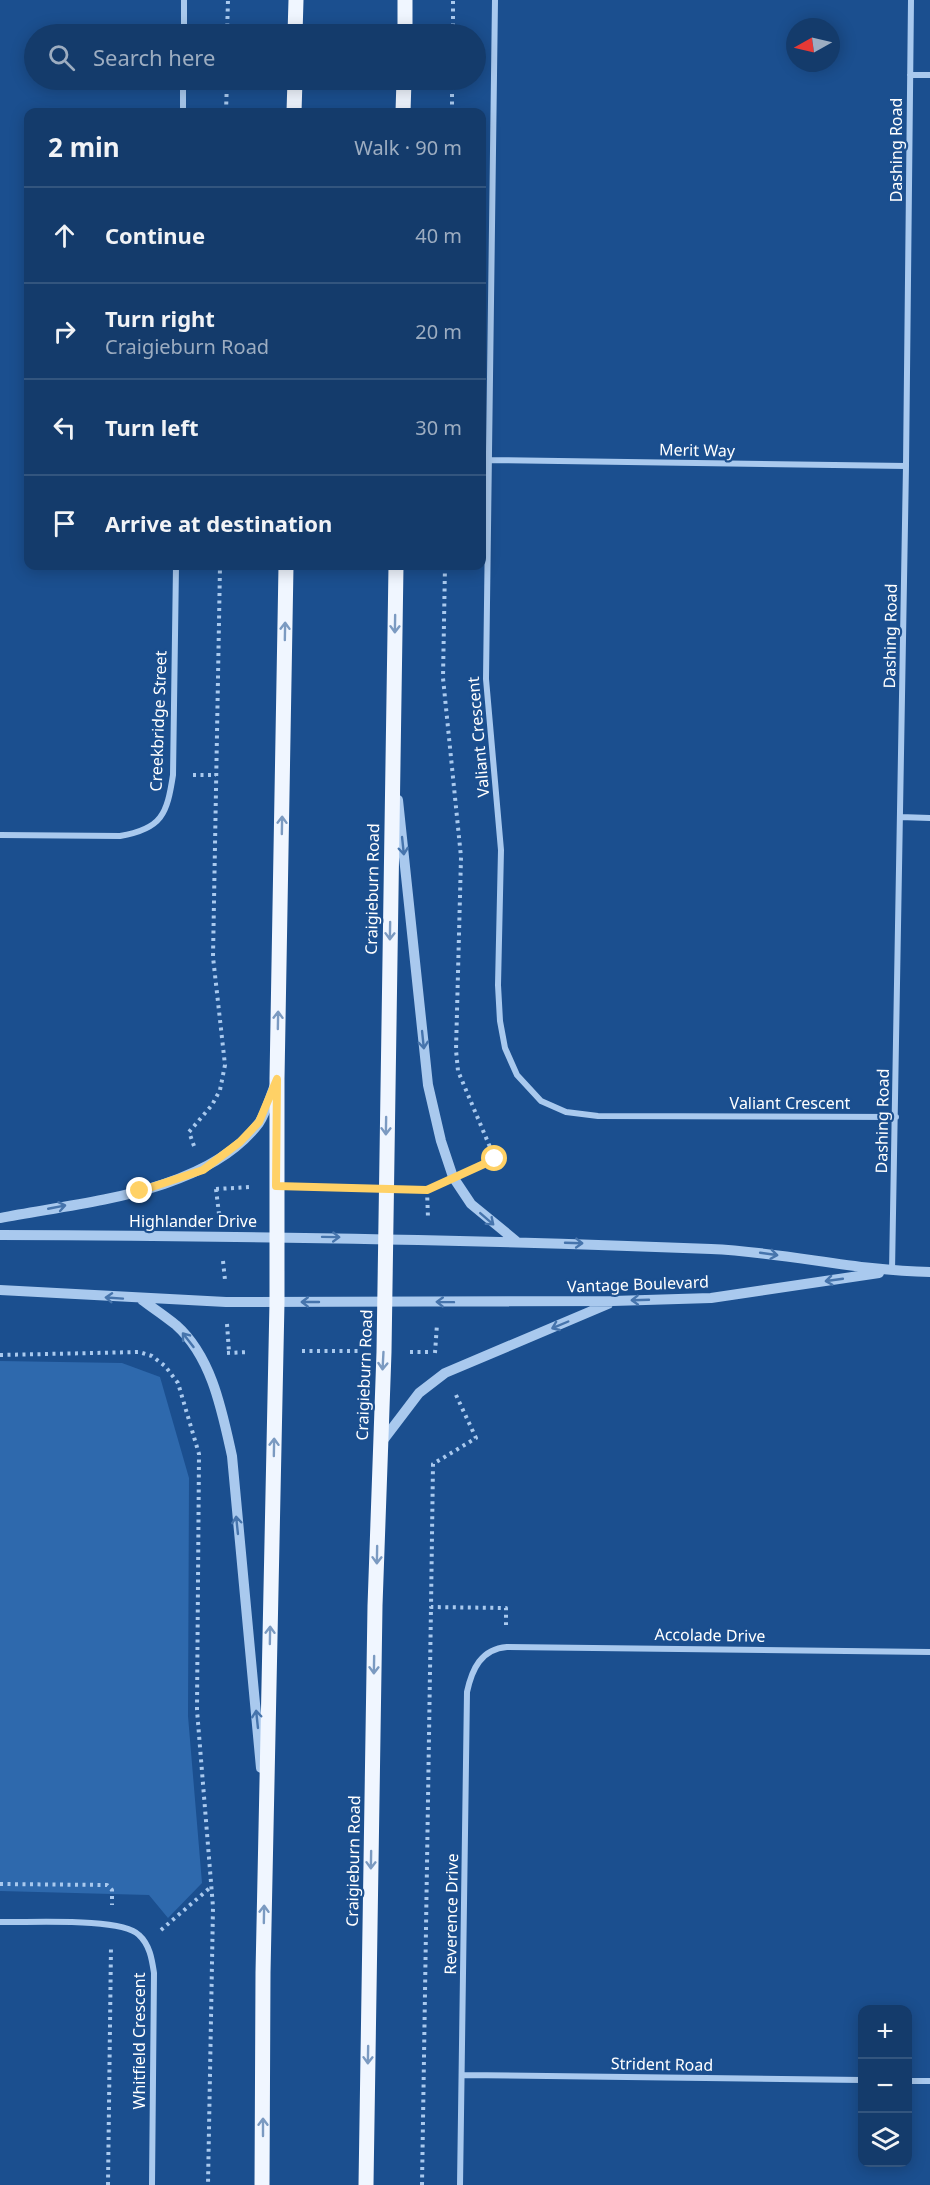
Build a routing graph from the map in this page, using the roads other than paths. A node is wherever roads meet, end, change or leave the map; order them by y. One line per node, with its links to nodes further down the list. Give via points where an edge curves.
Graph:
1 (184, 0): 6 (street)
2 (296, 0): 7 (main road)
3 (405, 0): 8 (main road)
4 (495, 0): 17 (street, Valiant Crescent)
5 (911, 0): 9 (street, Dashing Road)
6 (184, 24)
7 (295, 24)
8 (405, 24)
9 (910, 75): 10 (street); 18 (street, Dashing Road)
10 (930, 75)
11 (183, 90): 14 (street)
12 (295, 90): 15 (main road)
13 (404, 90): 16 (main road)
14 (183, 108)
15 (294, 108)
16 (404, 108)
17 (488, 460): 18 (street, Merit Way); 27 (street, Valiant Crescent, via 486,679 501,850 498,985 505,1048 517,1075 541,1101 566,1112 598,1116)
18 (906, 466): 23 (street, Dashing Road)
19 (176, 570): 25 (street, Creekbridge Street, via 173,775 161,818 138,833 120,836)
20 (286, 570): 26 (main road, one-way to 20)
21 (396, 570): 22 (main road, Craigieburn Road, one-way to 22)
22 (393, 746): 31 (main road, Craigieburn Road, one-way to 31); 32 (street, one-way to 32, via 428,1085 453,1177 471,1204)
23 (900, 817): 24 (street); 27 (street, Dashing Road)
24 (930, 818)
25 (0, 835)
26 (277, 1079): 28 (street, one-way to 26, via 140,1191 203,1170 259,1122); 30 (main road)
27 (896, 1117): 33 (street, Dashing Road)
28 (0, 1218)
29 (0, 1235): 30 (street, Highlander Drive)
30 (277, 1236): 31 (street, Highlander Drive, one-way to 31); 37 (main road)
31 (385, 1238): 32 (street, Vantage Boulevard); 38 (main road, Craigieburn Road)
32 (516, 1241): 33 (street, Vantage Boulevard, one-way to 33, via 744,1251)
33 (892, 1271): 34 (street, Vantage Boulevard); 39 (street, Vantage Boulevard, one-way to 39, via 711,1298)
34 (930, 1272)
35 (0, 1290): 36 (street, one-way to 35)
36 (141, 1299): 37 (street); 43 (street, one-way to 36, via 232,1456 221,1407 206,1366 177,1326)
37 (277, 1302): 38 (street, one-way to 37); 43 (main road, one-way to 37)
38 (384, 1302): 39 (street, Vantage Boulevard, one-way to 38); 40 (main road, Craigieburn Road, one-way to 40)
39 (613, 1302): 40 (street, one-way to 40, via 446,1373 419,1393)
40 (379, 1445): 51 (main road, Craigieburn Road, one-way to 51)
41 (490, 1651): 42 (street, Accolade Drive, via 507,1647); 45 (street, Reverence Drive, via 473,1669 467,1692)
42 (930, 1652)
43 (266, 1819): 50 (main road, one-way to 43)
44 (0, 1922): 49 (street, Whitfield Crescent, via 112,1925 138,1933 146,1942 154,1973)
45 (462, 2075): 46 (street, Strident Road); 52 (street, Reverence Drive)
46 (858, 2080)
47 (912, 2081): 48 (street)
48 (930, 2081)
49 (152, 2185)
50 (262, 2185)
51 (366, 2185)
52 (460, 2185)

